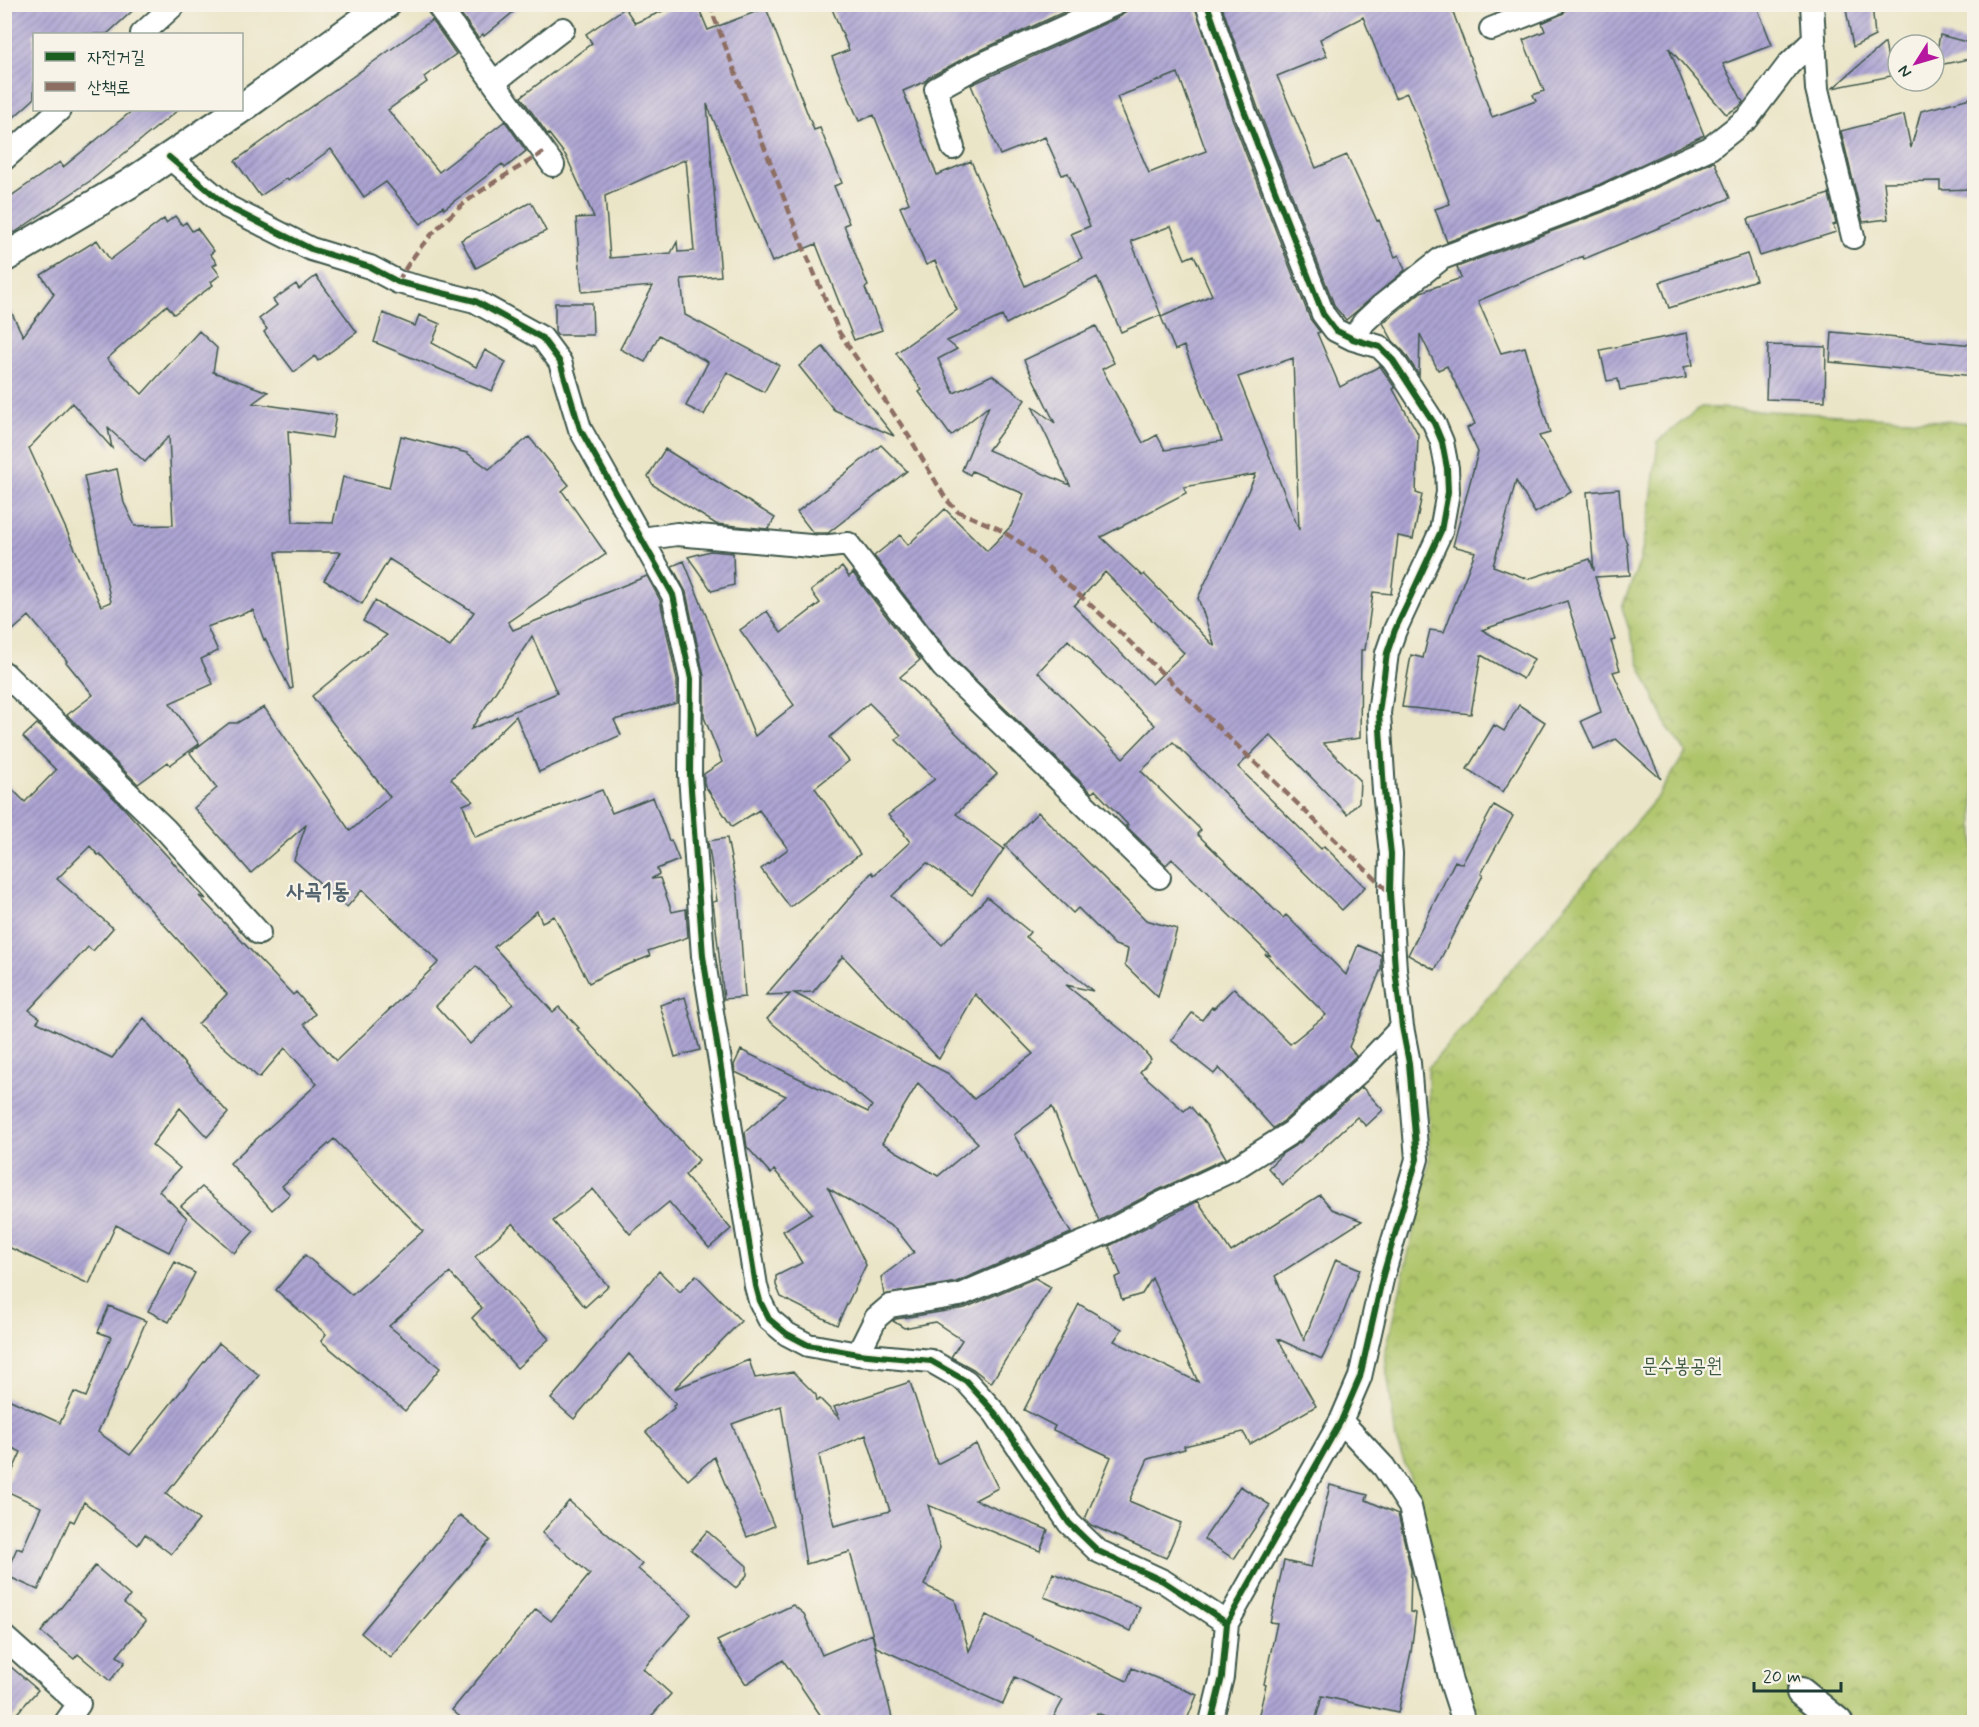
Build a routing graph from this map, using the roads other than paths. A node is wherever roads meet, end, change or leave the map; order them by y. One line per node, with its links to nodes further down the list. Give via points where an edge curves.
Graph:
1 (175, 4): 10 (street)
2 (386, 4): 13 (street)
3 (437, 4): 12 (street)
4 (1115, 4): 16 (street, via 936,89)
5 (1207, 4): 22 (street, via 1323,314 1335,330)
6 (1554, 4): 9 (street)
7 (1812, 4): 11 (street)
8 (563, 29): 12 (street)
9 (1491, 29)
10 (143, 33)
11 (1814, 40): 20 (street, via 1816,89); 22 (street, via 1789,64 1748,118 1710,148 1597,200 1442,258 1380,307)
12 (494, 82): 19 (street)
13 (243, 107)
14 (58, 111): 18 (street)
15 (237, 111): 17 (street)
16 (953, 148)
17 (170, 157): 21 (street); 23 (street, via 228,207 311,249 370,267 398,282 475,301 542,338 560,362 580,429)
18 (4, 159)
19 (553, 165)
20 (1853, 237)
21 (4, 258)
22 (1353, 339): 27 (street, via 1380,347 1393,360 1434,423 1447,468 1448,492 1440,531 1395,630 1379,712)
23 (642, 539): 25 (street, via 676,534 821,547 848,544 943,667); 28 (street, via 673,595 691,680 690,775 704,956 756,1286 770,1319 787,1334 808,1345)
24 (4, 673): 26 (street, via 165,829)
25 (1159, 877)
26 (259, 933)
27 (1402, 1027): 28 (street, via 1362,1070 1292,1132 1232,1170 1108,1232 960,1295 890,1306 876,1318); 29 (street, via 1417,1160 1383,1275 1360,1377)
28 (858, 1354): 30 (street, via 932,1361 966,1381 995,1413 1069,1523 1098,1551 1163,1581)
29 (1341, 1421): 30 (street); 35 (street, via 1384,1467 1410,1507)
30 (1227, 1623): 34 (street, via 1222,1677)
31 (4, 1637): 33 (street, via 79,1704)
32 (1801, 1692): 36 (street)
33 (66, 1722)
34 (1211, 1722)
35 (1464, 1722)
36 (1838, 1722)

